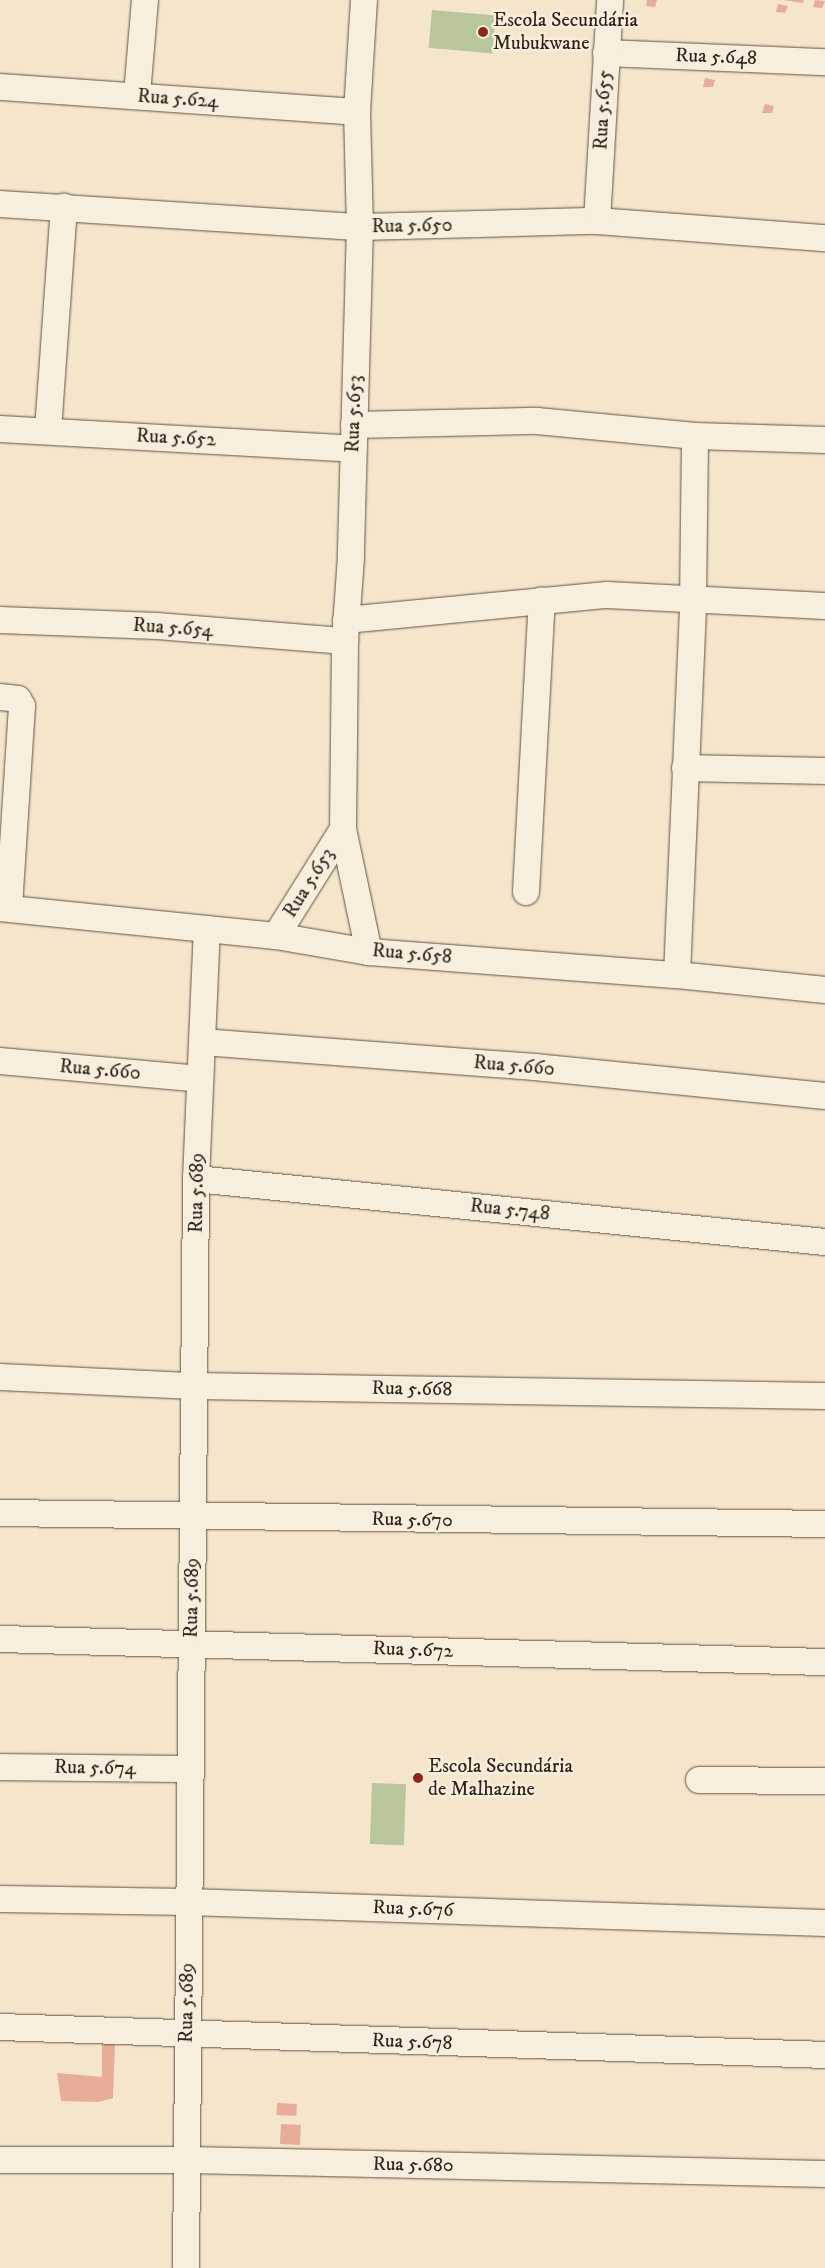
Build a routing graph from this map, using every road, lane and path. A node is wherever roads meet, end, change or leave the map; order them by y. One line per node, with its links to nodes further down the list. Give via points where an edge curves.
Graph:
1 (145, 0): 7 (street)
2 (364, 0): 8 (street, Rua 5.653)
3 (610, 0): 4 (street, Rua 5.655)
4 (606, 53): 5 (street, Rua 5.648); 11 (street, Rua 5.655)
5 (825, 62)
6 (0, 87): 7 (street, Rua 5.624)
7 (137, 96): 8 (street, Rua 5.624)
8 (356, 112): 12 (street, Rua 5.653)
9 (0, 204): 10 (street, Rua 5.650)
10 (64, 207): 12 (street, Rua 5.650); 15 (street)
11 (597, 221): 12 (street, Rua 5.650); 13 (street, Rua 5.650)
12 (360, 227): 17 (street, Rua 5.653)
13 (825, 238)
14 (0, 429): 15 (street, Rua 5.652)
15 (48, 430): 17 (street, Rua 5.652)
16 (696, 436): 17 (street, Rua 5.652, via 537,421); 18 (street, Rua 5.652); 20 (street)
17 (353, 437): 23 (street, Rua 5.653)
18 (825, 440)
19 (542, 600): 20 (street, Rua 5.654, via 608,595); 23 (street, Rua 5.654); 28 (street)
20 (693, 602): 21 (street, Rua 5.654); 25 (street)
21 (825, 606)
22 (0, 620): 23 (street, Rua 5.654)
23 (345, 631): 27 (street, Rua 5.653)
24 (11, 701): 29 (street)
25 (685, 768): 26 (street); 33 (street)
26 (825, 771)
27 (342, 829): 31 (street, Rua 5.653); 32 (street, Rua 5.653)
28 (526, 892)
29 (5, 908): 30 (street, Rua 5.658)
30 (207, 929): 31 (street, Rua 5.658); 35 (street, Rua 5.689)
31 (276, 936): 32 (street, Rua 5.658)
32 (369, 952): 33 (street, Rua 5.658)
33 (677, 975): 34 (street, Rua 5.658)
34 (825, 990)
35 (202, 1042): 37 (street, Rua 5.689); 38 (street, Rua 5.660, via 535,1067)
36 (0, 1061): 37 (street, Rua 5.660)
37 (200, 1079): 39 (street, Rua 5.689)
38 (825, 1096)
39 (196, 1179): 40 (street, Rua 5.748); 42 (street, Rua 5.689)
40 (825, 1242)
41 (0, 1377): 42 (street, Rua 5.668)
42 (194, 1386): 43 (street, Rua 5.668); 45 (street, Rua 5.689)
43 (825, 1396)
44 (0, 1513): 45 (street, Rua 5.670)
45 (193, 1517): 46 (street, Rua 5.670); 48 (street, Rua 5.689)
46 (825, 1524)
47 (0, 1639): 48 (street, Rua 5.672)
48 (192, 1643): 49 (street, Rua 5.672); 51 (street, Rua 5.689)
49 (825, 1662)
50 (0, 1767): 51 (street, Rua 5.674)
51 (191, 1769): 55 (street, Rua 5.689)
52 (699, 1780): 53 (street)
53 (825, 1781)
54 (0, 1899): 55 (street, Rua 5.676)
55 (188, 1902): 56 (street, Rua 5.676); 58 (street, Rua 5.689)
56 (825, 1923)
57 (0, 2027): 58 (street, Rua 5.678)
58 (186, 2035): 59 (street, Rua 5.678); 61 (street, Rua 5.689)
59 (825, 2055)
60 (0, 2160): 61 (street, Rua 5.680)
61 (189, 2160): 62 (street, Rua 5.680); 63 (street, Rua 5.689)
62 (825, 2174)
63 (186, 2268)

